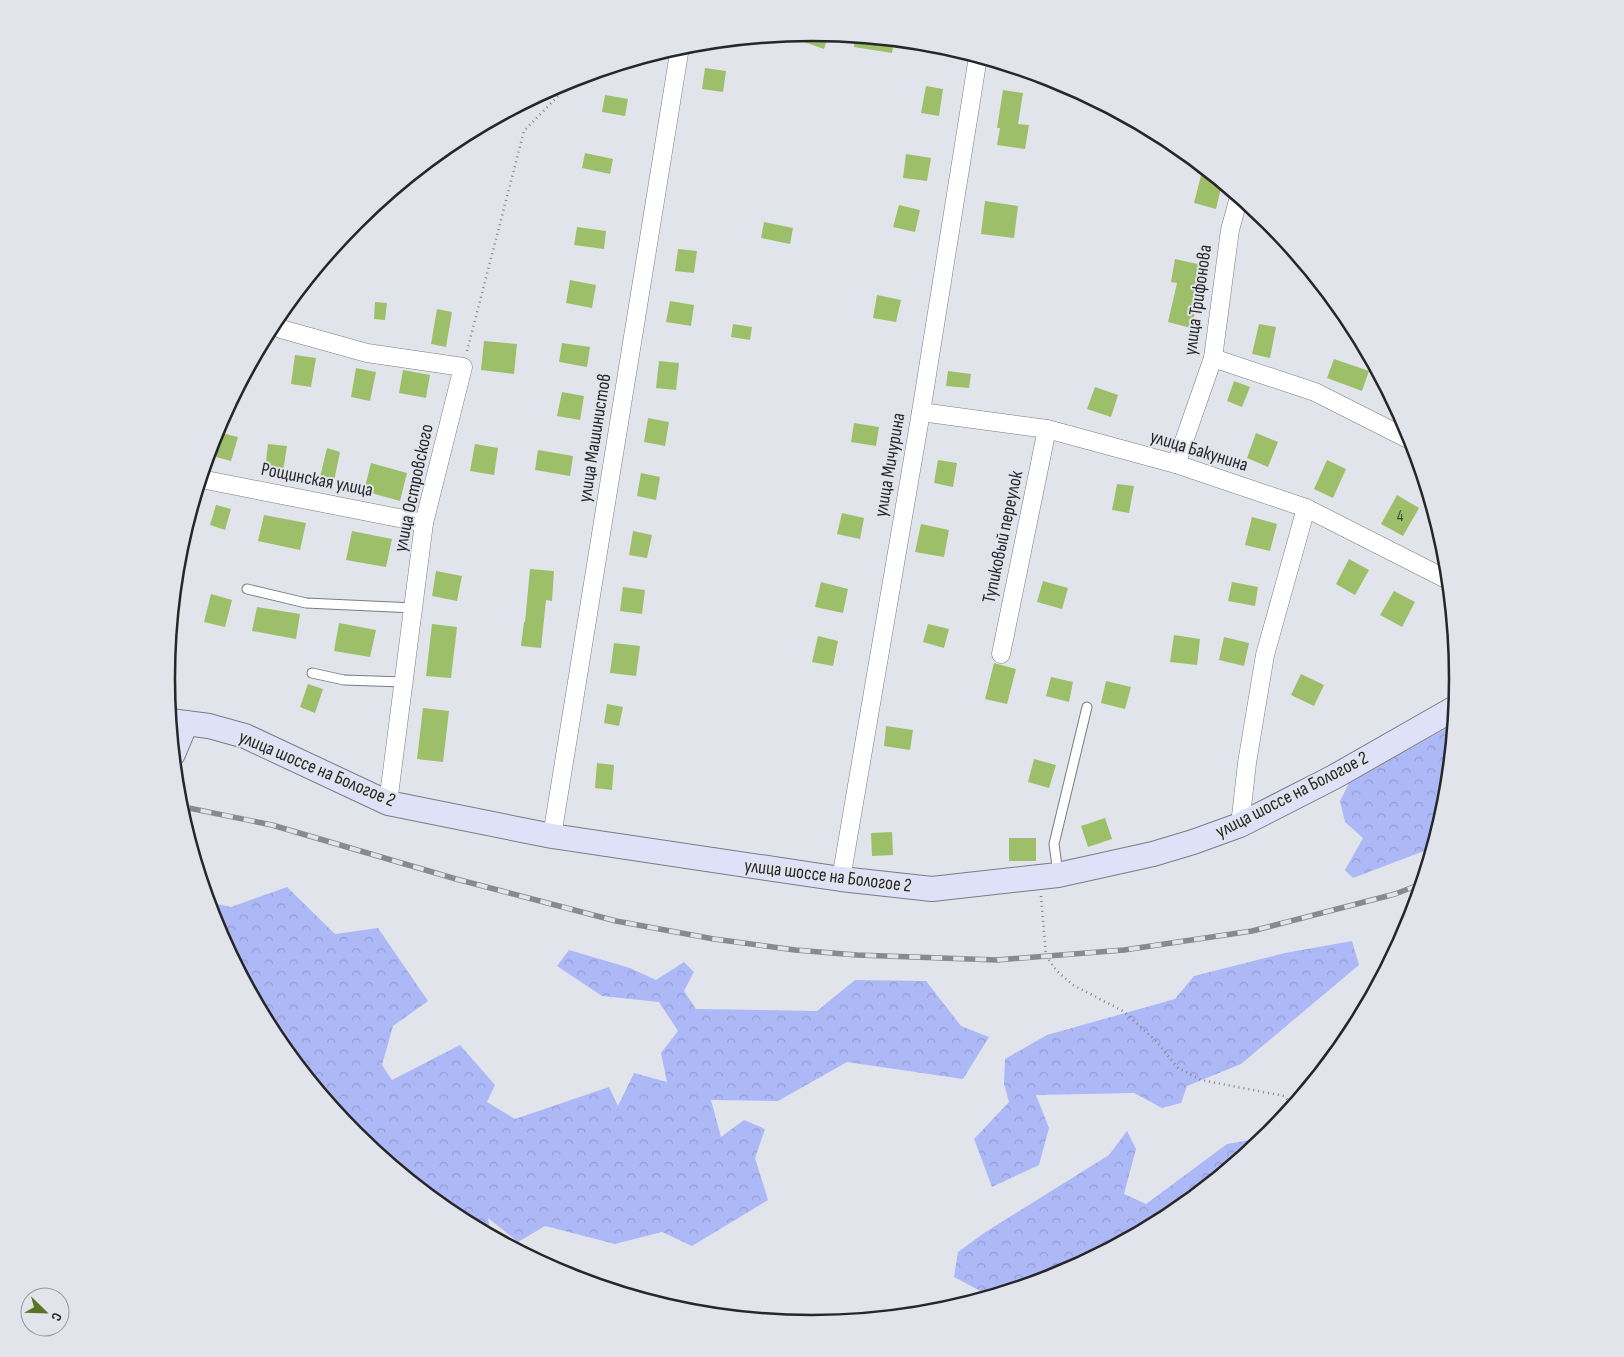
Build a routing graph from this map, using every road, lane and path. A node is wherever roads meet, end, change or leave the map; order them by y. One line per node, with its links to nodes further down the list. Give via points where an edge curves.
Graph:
1 (679, 55): 26 (street, улица Машинистов)
2 (977, 63): 8 (street, улица Мичурина)
3 (558, 94): 7 (path, via 524,131)
4 (1237, 204): 6 (street, улица Трифонова, via 1230,230)
5 (281, 329): 7 (street, via 367,353)
6 (1213, 358): 10 (street, via 1315,392); 11 (street, улица Трифонова)
7 (463, 367): 14 (street, улица Островского)
8 (921, 412): 9 (street, улица Бакунина); 28 (street, улица Мичурина)
9 (1047, 429): 11 (street, улица Бакунина); 18 (street, Тупиковый переулок)
10 (1401, 436)
11 (1176, 464): 13 (street, улица Бакунина)
12 (207, 480): 14 (street, Рощинская улица)
13 (1306, 508): 15 (street, улица Бакунина); 25 (street, via 1264,655)
14 (424, 523): 17 (street, улица Островского)
15 (1441, 576)
16 (247, 588): 17 (lane, via 306,603)
17 (414, 608): 20 (street, улица Островского)
18 (1001, 654)
19 (312, 673): 20 (lane, via 344,680)
20 (404, 682): 24 (street, улица Островского)
21 (1086, 707): 27 (lane)
22 (1448, 712): 25 (street, улица шоссе на Бологое 2, via 1334,777)
23 (178, 722): 24 (street, улица шоссе на Бологое 2, via 245,736)
24 (388, 803): 26 (street, улица шоссе на Бологое 2)
25 (1240, 825): 27 (street, улица шоссе на Бологое 2, via 1153,854)
26 (552, 836): 28 (street, улица шоссе на Бологое 2)
27 (1048, 876): 28 (street, улица шоссе на Бологое 2, via 932,889); 29 (path, via 1046,956 1057,971 1073,985 1123,1011 1156,1041 1178,1068 1201,1080 1284,1096)
28 (841, 880)
29 (1289, 1101)

